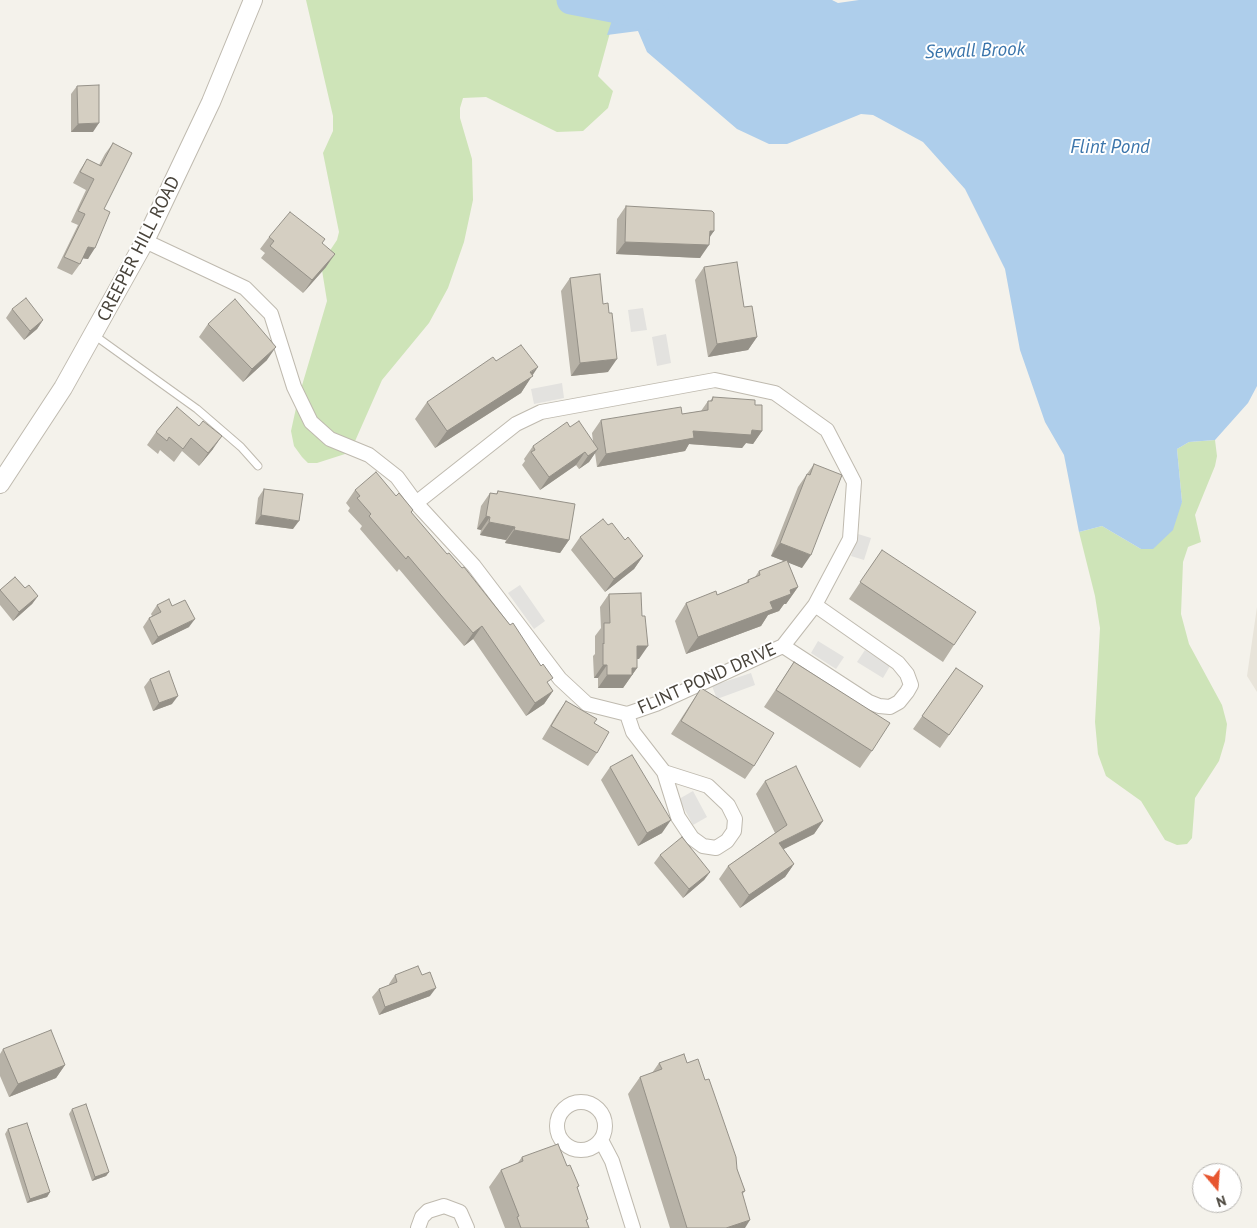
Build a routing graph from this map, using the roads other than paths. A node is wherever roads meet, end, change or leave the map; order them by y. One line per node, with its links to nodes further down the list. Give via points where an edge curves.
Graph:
1 (253, 0): 2 (street, CREEPER HILL ROAD, via 211,102)
2 (145, 241): 3 (street, CREEPER HILL ROAD); 6 (street, FLINT POND DRIVE, via 245,288 271,314 294,387 311,422 330,440 369,455 397,477)
3 (94, 334): 4 (lane, via 197,409); 5 (street, CREEPER HILL ROAD, via 40,426)
4 (258, 466)
5 (0, 484)
6 (416, 503): 7 (street, FLINT POND DRIVE, via 516,424 541,412 715,380 775,392 826,430 854,482 850,540); 9 (street, FLINT POND DRIVE, via 474,566 561,681 587,704)
7 (815, 606): 8 (street, FLINT POND DRIVE); 8 (street, via 898,662 911,685 907,692 890,707 868,702)
8 (783, 646): 9 (street, FLINT POND DRIVE)
9 (627, 714): 10 (street, via 633,732)
10 (664, 772): 10 (street, via 678,817 692,838 703,846 716,848 727,841 734,831 735,819 728,805 708,786)
11 (602, 1140): 14 (street)
12 (418, 1228): 13 (street, via 428,1211 444,1206 460,1212)
13 (467, 1228)
14 (633, 1228)

